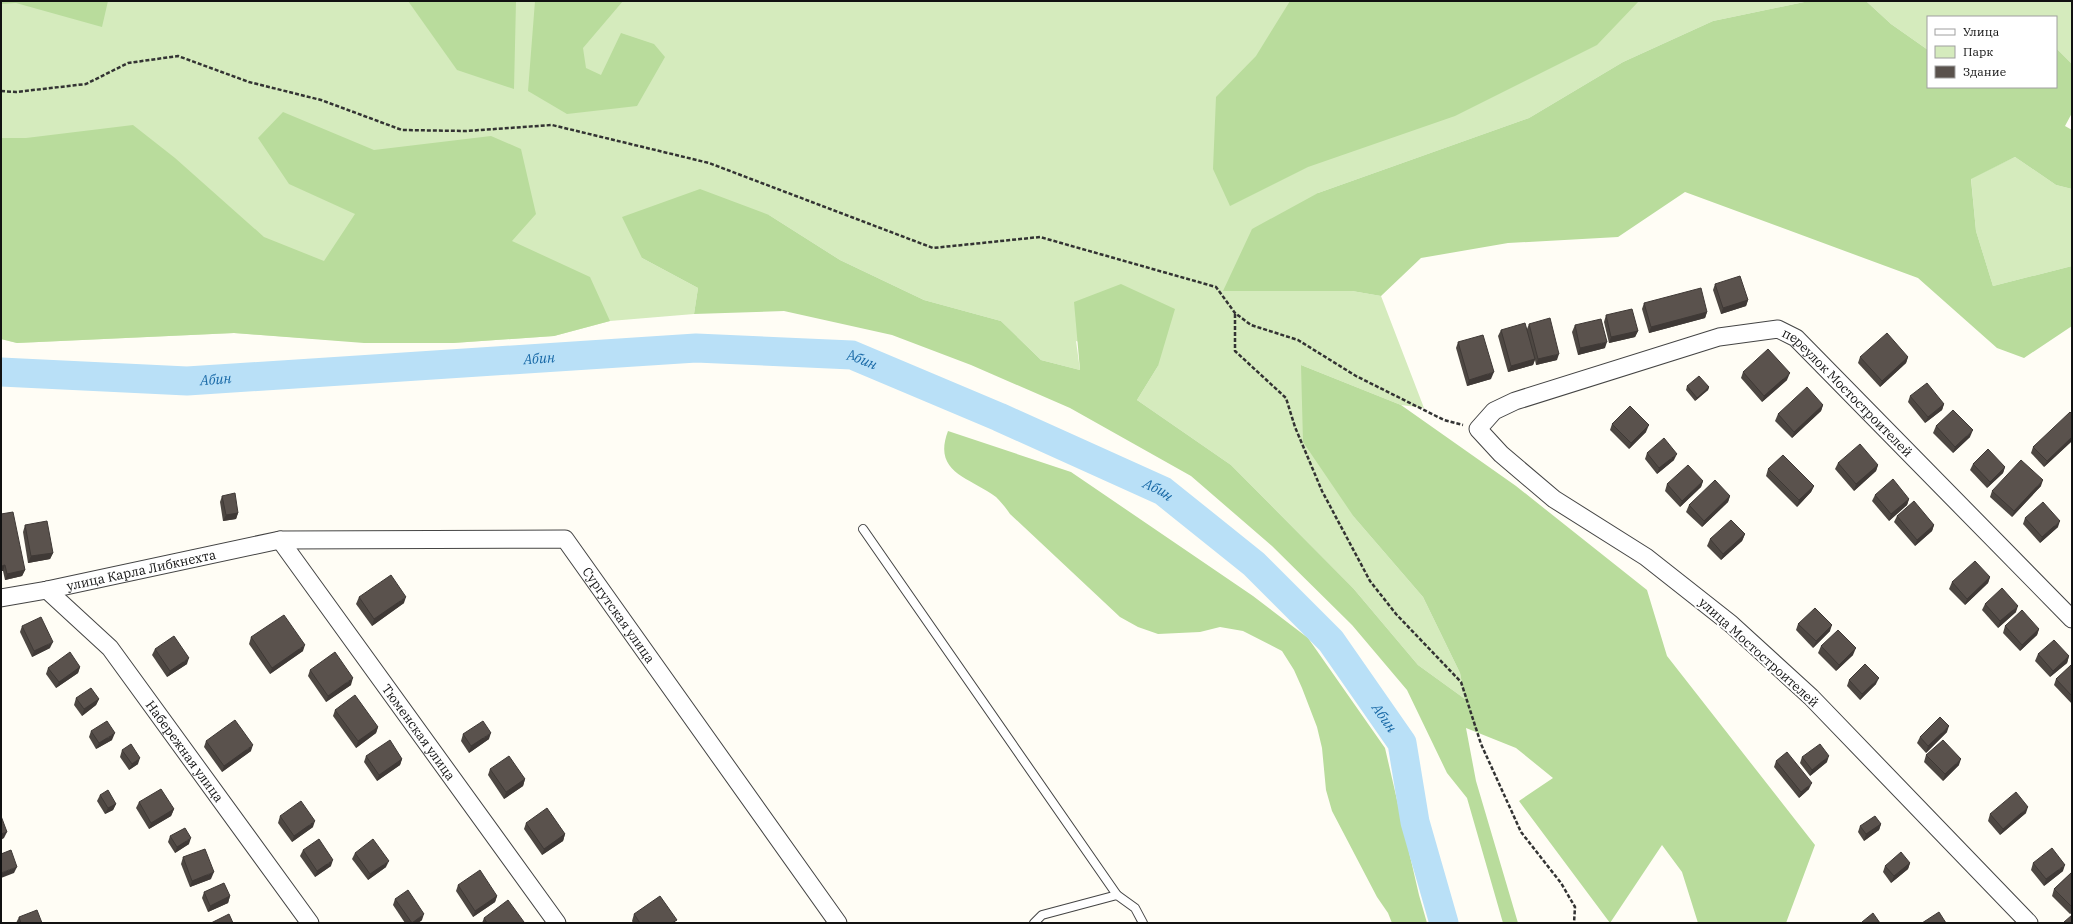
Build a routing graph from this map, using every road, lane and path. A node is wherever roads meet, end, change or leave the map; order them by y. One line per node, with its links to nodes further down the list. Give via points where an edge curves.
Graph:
1 (1, 91): 2 (path, via 16,92 86,84 128,63 178,56 249,82 321,100 402,130 466,131 552,126 709,163 933,248 1040,237 1216,287)
2 (1235, 313): 3 (path, via 1252,325 1298,340 1356,376 1444,420); 15 (path, via 1235,350 1286,398 1295,427 1322,491 1370,581 1396,614 1461,682 1480,744 1521,832 1561,883 1575,906)
3 (1478, 429): 8 (street, переулок Мостостроителей, via 1494,411 1515,401 1719,337 1778,329 1796,338); 16 (street, улица Мостостроителей, via 1501,454 1554,499 1646,557 1731,624 1811,697)
4 (863, 529): 9 (lane)
5 (280, 540): 6 (street, улица Карла Либкнехта); 11 (street, Тюменская улица); 12 (street, Сургутская улица, via 565,539)
6 (47, 590): 7 (street, улица Карла Либкнехта); 10 (street, Набережная улица, via 110,648)
7 (1, 598)
8 (2072, 619)
9 (1116, 895): 13 (lane, via 1042,915); 14 (lane, via 1135,908)
10 (310, 923)
11 (557, 923)
12 (838, 923)
13 (1034, 923)
14 (1143, 923)
15 (1574, 923)
16 (2029, 923)

